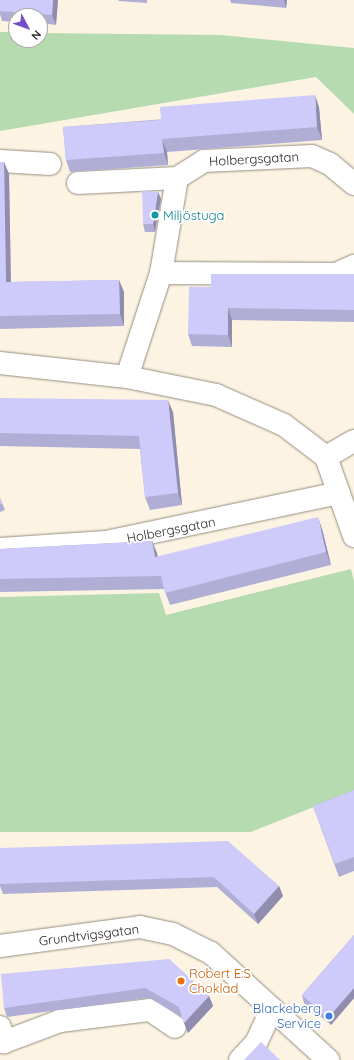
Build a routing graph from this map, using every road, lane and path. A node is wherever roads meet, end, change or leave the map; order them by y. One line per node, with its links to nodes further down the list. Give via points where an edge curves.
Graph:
1 (0, 162): 2 (street)
2 (50, 164)
3 (177, 178): 4 (street, Holbergsgatan); 5 (street, Holbergsgatan, via 204,161 312,156 330,164); 7 (street)
4 (78, 183)
5 (354, 184)
6 (354, 266): 7 (street, via 336,274)
7 (161, 273): 9 (street)
8 (0, 363): 9 (street)
9 (127, 377): 11 (street, via 216,395 284,425)
10 (354, 441): 11 (street)
11 (326, 457): 12 (street)
12 (339, 493): 13 (street); 14 (street, Holbergsgatan, via 106,542)
13 (354, 536)
14 (0, 549)
15 (0, 946): 16 (street, Grundtvigsgatan, via 140,928 173,934 211,953)
16 (272, 1008): 19 (street, via 256,1042); 20 (street, Grundtvigsgatan)
17 (175, 1027): 18 (street, via 150,1010 60,1021)
18 (4, 1043)
19 (240, 1060)
20 (328, 1060)

